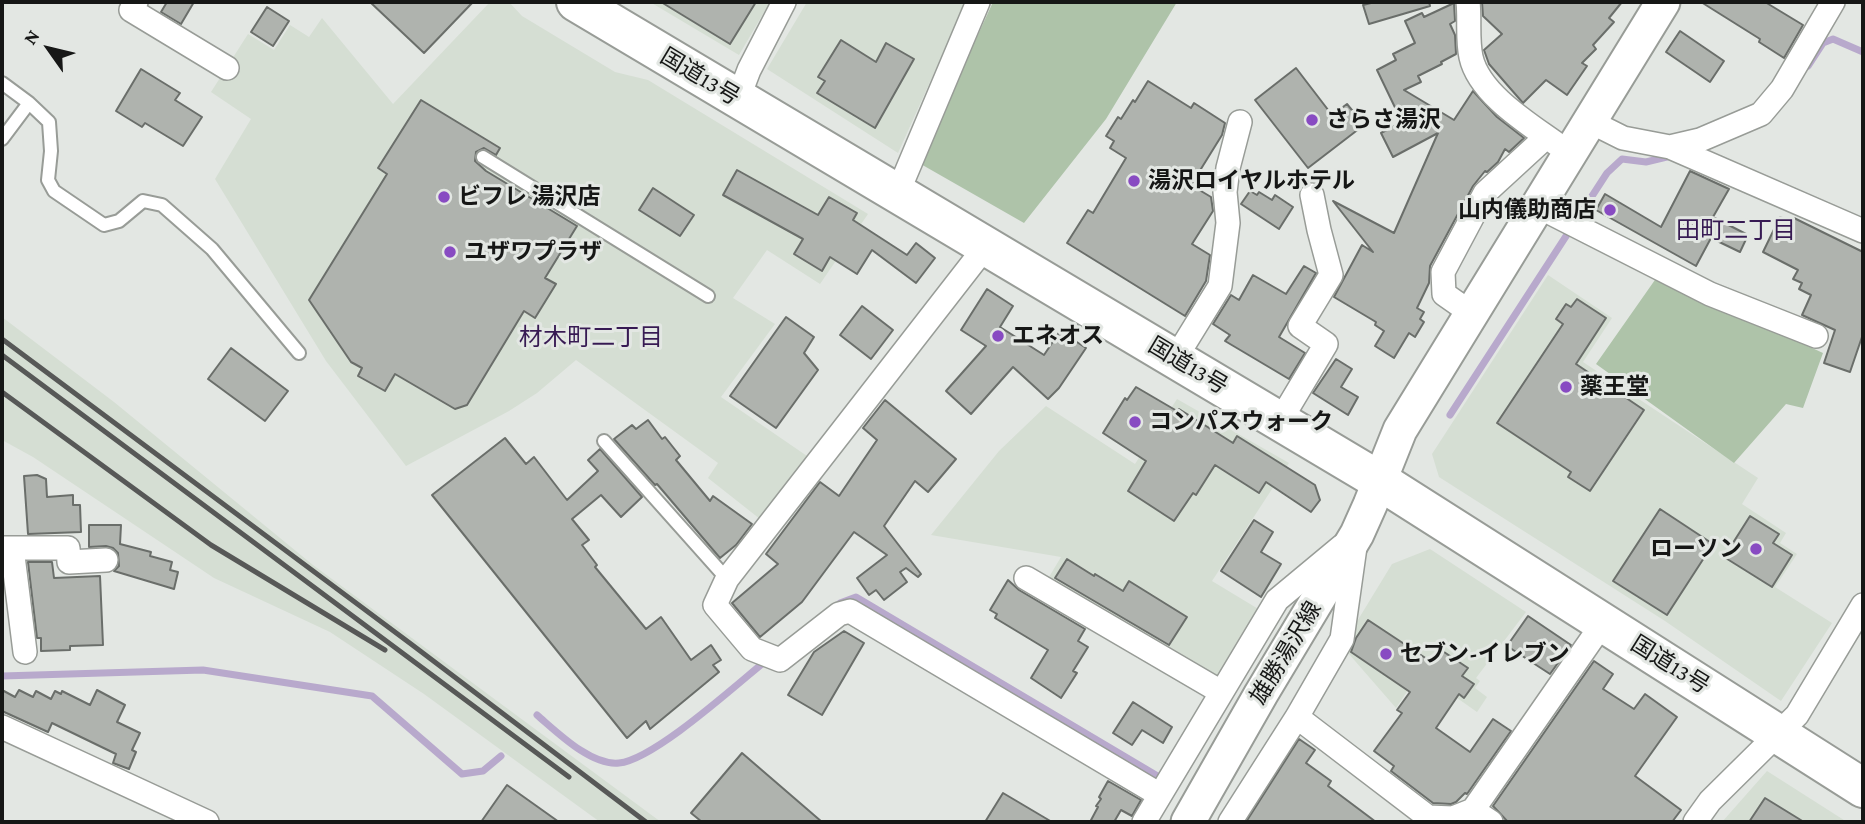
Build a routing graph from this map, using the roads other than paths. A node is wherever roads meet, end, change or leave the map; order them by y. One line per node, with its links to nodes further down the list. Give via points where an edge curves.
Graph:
1 (136, 2): 8 (street, via 131,10)
2 (576, 2): 10 (highway, 国道13号)
3 (784, 2): 10 (street)
4 (978, 2): 18 (street)
5 (1468, 2): 15 (street, via 1471,57 1479,75 1503,103)
6 (1663, 2): 12 (street, 雄勝湯沢線)
7 (1833, 2): 16 (street, via 1782,89 1761,114 1700,140)
8 (226, 68)
9 (2, 83): 11 (lane)
10 (737, 99): 18 (highway, 国道13号)
11 (29, 103): 14 (lane); 26 (lane, via 49,122 48,180 54,191 104,225 119,221 143,201 162,205 212,249)
12 (1589, 121): 15 (street, 雄勝湯沢線); 16 (street, via 1623,138)
13 (1240, 122): 27 (street, via 1225,191 1228,223 1220,286)
14 (2, 139)
15 (1558, 145): 20 (street, 雄勝湯沢線); 24 (street, via 1485,193 1443,272 1444,294)
16 (1670, 147): 21 (street)
17 (483, 157): 23 (lane)
18 (898, 192): 22 (highway, 国道13号)
19 (1312, 195): 28 (street, via 1331,275 1300,326 1325,344)
20 (1537, 206): 24 (street, 雄勝湯沢線); 25 (street, via 1710,293)
21 (1863, 231)
22 (986, 246): 27 (highway, 国道13号); 35 (street)
23 (708, 296)
24 (1471, 313): 30 (street, 雄勝湯沢線, via 1400,430)
25 (1816, 336)
26 (299, 353)
27 (1175, 359): 28 (highway, 国道13号)
28 (1280, 421): 30 (highway, 国道13号)
29 (604, 441): 35 (lane)
30 (1380, 481): 31 (street, 雄勝湯沢線); 37 (highway, 国道13号)
31 (1357, 534): 39 (street, via 1277,600); 40 (street, via 1342,639); 48 (street, 雄勝湯沢線)
32 (7, 548): 33 (street, via 68,548 69,562); 38 (street)
33 (106, 560)
34 (1026, 578): 39 (street)
35 (727, 579): 44 (street, via 715,605 752,649 779,660 839,614 850,611)
36 (1863, 605): 42 (street, via 1797,715)
37 (1603, 623): 42 (highway, 国道13号); 45 (street)
38 (25, 652)
39 (1221, 692): 44 (street)
40 (1297, 716): 45 (street, via 1428,817); 49 (street)
41 (2, 727): 46 (street)
42 (1777, 733): 43 (highway, 国道13号); 50 (street)
43 (1863, 788)
44 (1160, 795): 47 (street)
45 (1482, 816)
46 (207, 822)
47 (1144, 822)
48 (1188, 822)
49 (1230, 822)
50 (1695, 822)

